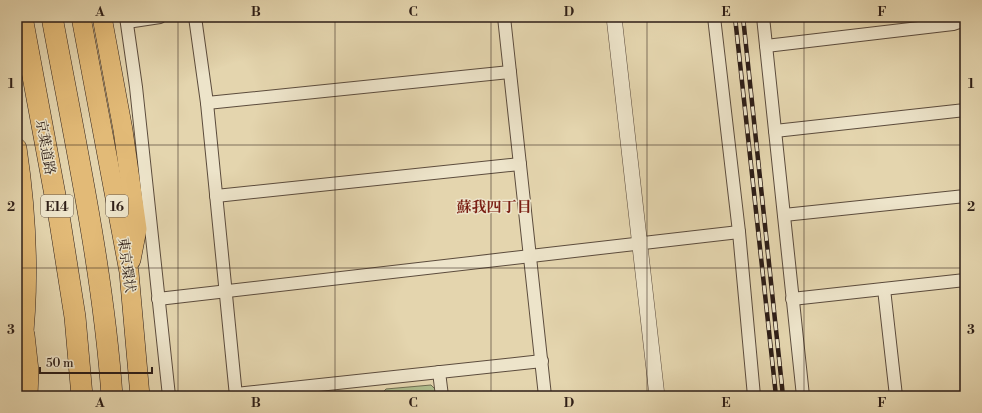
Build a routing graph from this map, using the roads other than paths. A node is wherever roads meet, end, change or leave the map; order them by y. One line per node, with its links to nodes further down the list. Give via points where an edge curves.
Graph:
1 (22, 17): 39 (highway, 京葉道路 / E14, via 60,222 75,317)
2 (52, 17): 40 (highway, 京葉道路 / E14, via 94,249)
3 (81, 17): 26 (highway, 東京環状 / 16)
4 (102, 17): 26 (highway, via 123,130 137,229)
5 (160, 17): 11 (street)
6 (195, 17): 15 (street)
7 (504, 17): 14 (street)
8 (614, 17): 24 (street)
9 (714, 17): 23 (street)
10 (763, 17): 13 (street)
11 (127, 19): 31 (street)
12 (965, 20): 13 (street, via 953,24)
13 (766, 46): 17 (street)
14 (510, 72): 15 (street); 19 (street)
15 (207, 103): 20 (street)
16 (965, 110): 17 (street)
17 (775, 131): 22 (street)
18 (17, 148): 32 (highway, via 25,208)
19 (520, 164): 20 (street); 25 (street)
20 (216, 196): 29 (street)
21 (965, 196): 22 (street)
22 (784, 214): 30 (street)
23 (739, 232): 24 (street); 47 (street)
24 (639, 244): 25 (street); 46 (street)
25 (531, 256): 29 (street); 34 (street)
26 (129, 272): 33 (highway, 東京環状 / 16)
27 (965, 280): 28 (street)
28 (884, 289): 30 (street); 49 (street)
29 (224, 292): 31 (street); 36 (street)
30 (792, 298): 48 (street)
31 (158, 299): 43 (street)
32 (24, 335): 37 (highway); 38 (highway, via 28,371)
33 (137, 347): 41 (highway, 東京環状 / 16); 42 (highway, 16, via 152,381)
34 (542, 361): 35 (street); 45 (street)
35 (439, 372): 36 (street); 44 (street)
36 (236, 395)
37 (17, 396)
38 (27, 396)
39 (82, 396)
40 (112, 396)
41 (140, 396)
42 (153, 396)
43 (169, 396)
44 (442, 396)
45 (545, 396)
46 (657, 396)
47 (754, 396)
48 (803, 396)
49 (896, 396)

